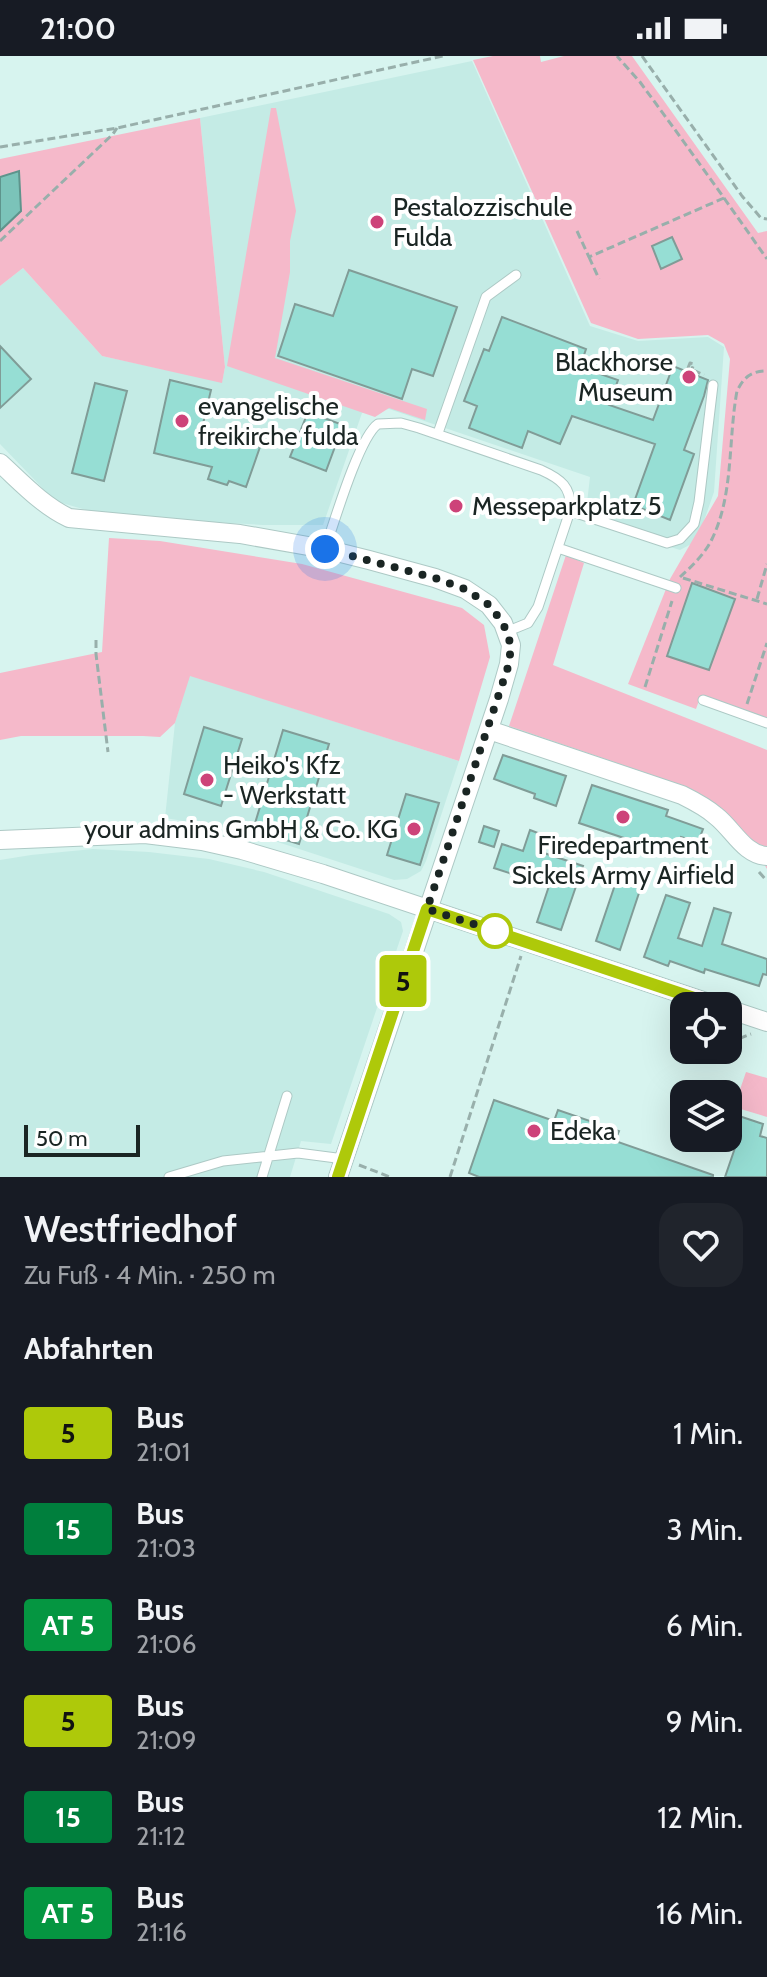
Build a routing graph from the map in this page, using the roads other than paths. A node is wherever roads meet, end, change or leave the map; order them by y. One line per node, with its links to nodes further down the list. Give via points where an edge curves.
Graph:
1 (516, 275): 3 (lane, via 486,297)
2 (713, 385): 5 (lane, via 699,502 694,524 680,539 667,543)
3 (438, 433): 5 (lane, via 554,476 571,498); 7 (lane, via 401,423 373,428)
4 (0, 463): 7 (street, via 41,501 69,518 240,534)
5 (570, 511): 6 (lane)
6 (558, 548): 8 (lane); 9 (lane, via 538,607 528,623)
7 (325, 549): 9 (street, via 465,589 489,605)
8 (676, 588)
9 (506, 632): 12 (street, via 509,664)
10 (703, 700): 11 (lane)
11 (767, 723)
12 (489, 730): 16 (street, via 682,795 717,816 755,854); 17 (street)
13 (0, 840): 14 (street)
14 (21, 840): 15 (street); 17 (street, via 145,834 202,841 283,861)
15 (0, 849)
16 (767, 856)
17 (427, 909): 18 (street); 23 (street)
18 (676, 992)
19 (742, 1017): 20 (street)
20 (760, 1027)
21 (287, 1096): 22 (lane)
22 (269, 1156): 23 (lane, via 298,1153); 24 (lane, via 223,1161); 25 (lane)
23 (341, 1168)
24 (169, 1177)
25 (262, 1177)

